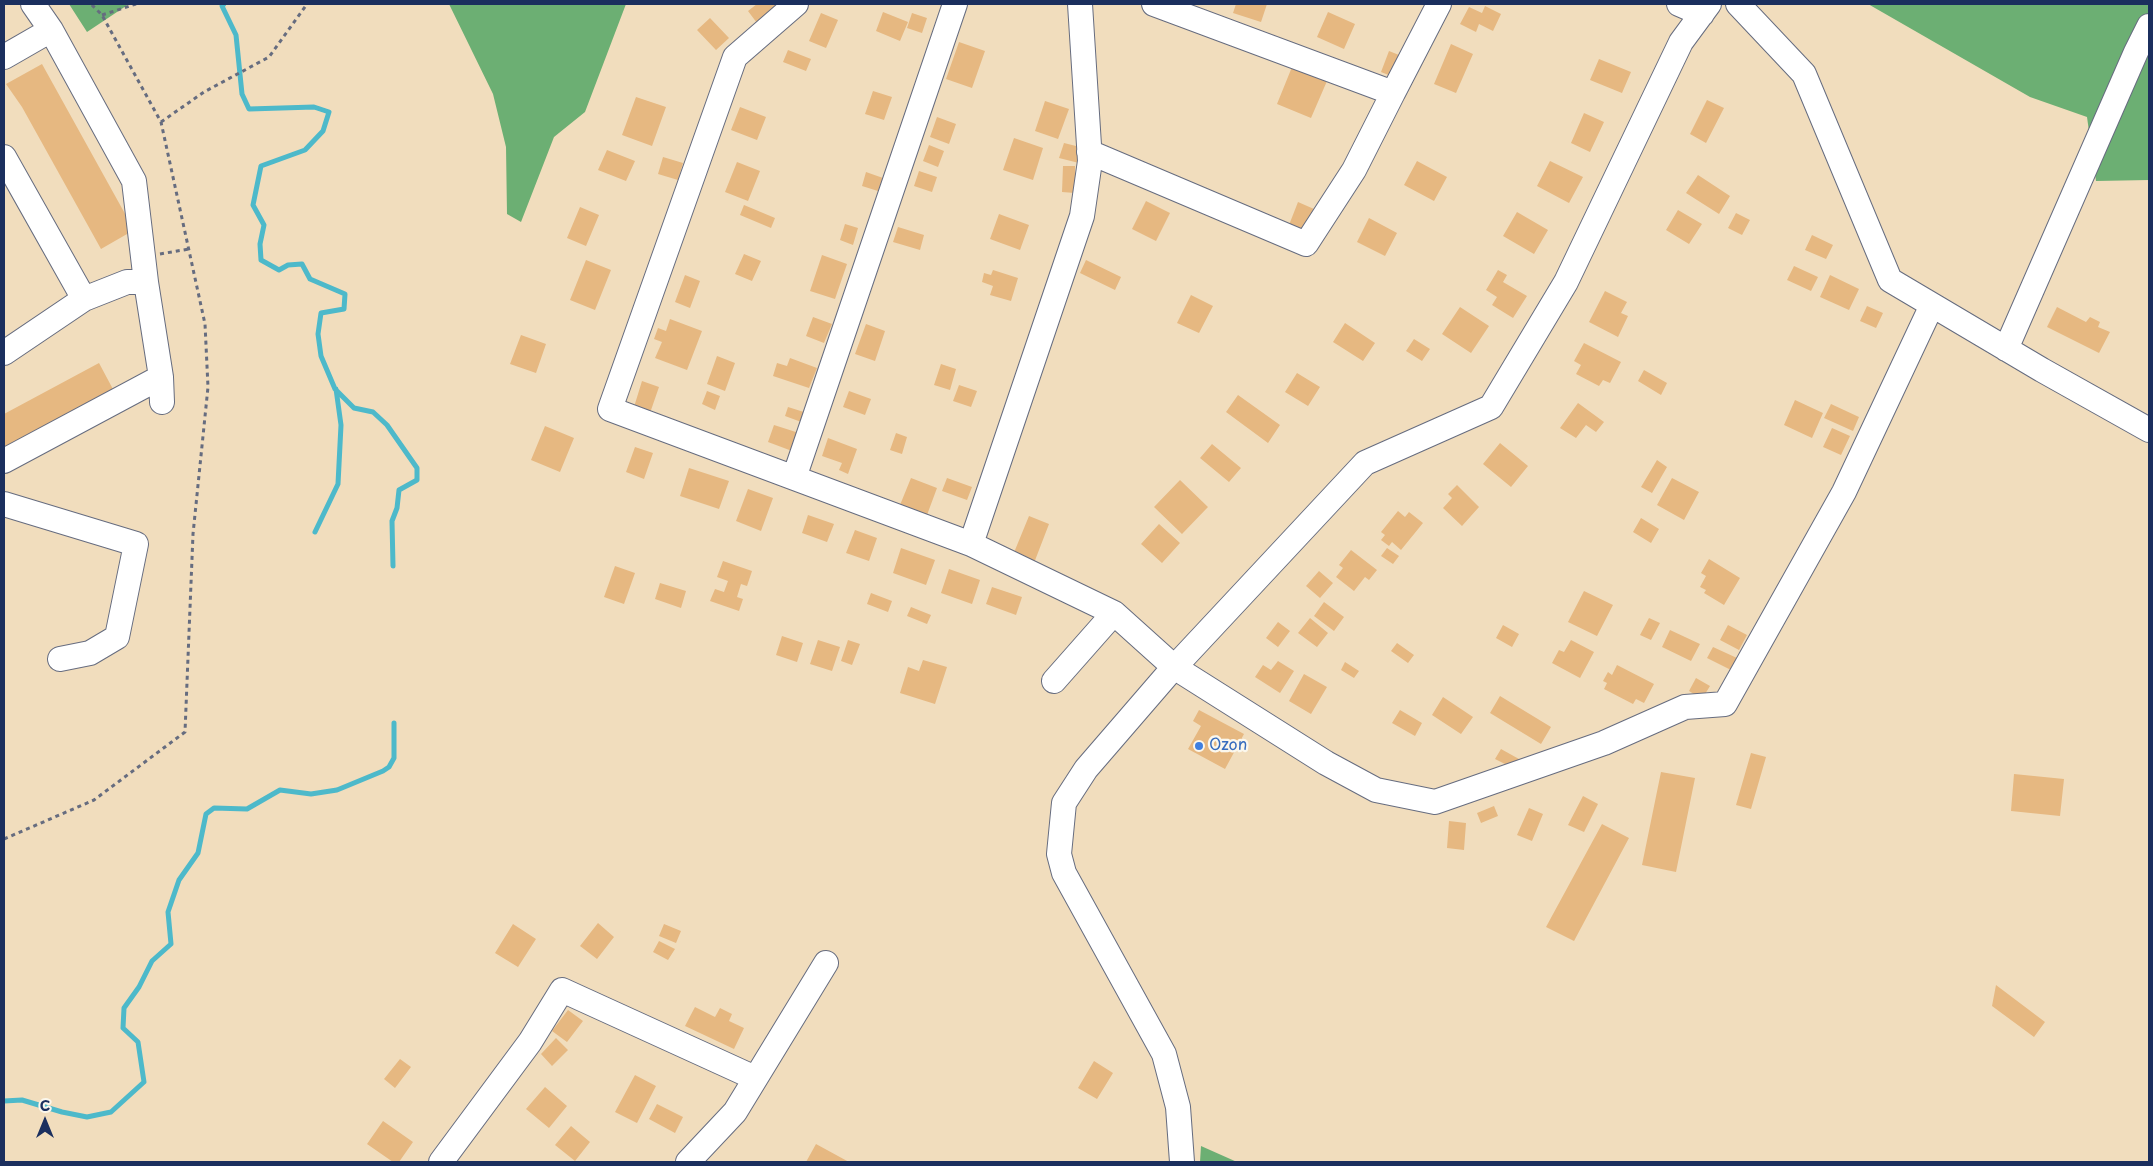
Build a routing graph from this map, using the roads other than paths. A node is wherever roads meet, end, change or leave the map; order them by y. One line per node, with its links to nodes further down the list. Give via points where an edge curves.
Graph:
1 (33, 4): 11 (street)
2 (796, 4): 25 (street, via 735,56 610,409)
3 (955, 4): 25 (street)
4 (1080, 4): 14 (street)
5 (1154, 4): 13 (street)
6 (1439, 4): 13 (street)
7 (1679, 4): 9 (street)
8 (1738, 4): 18 (street, via 1804,74 1890,280)
9 (1706, 9): 30 (street, via 1681,42 1566,282 1491,407 1365,463)
10 (2149, 26): 19 (street)
11 (51, 30): 12 (street); 16 (street, via 134,181)
12 (4, 57)
13 (1393, 93): 14 (street, via 1354,170 1306,244)
14 (1089, 152): 27 (street, via 1082,216)
15 (4, 157): 17 (street)
16 (146, 282): 17 (street, via 127,282); 21 (street)
17 (84, 299): 20 (street)
18 (1932, 305): 19 (street); 30 (street, via 1844,492 1725,704 1685,708 1604,743 1435,802 1376,790)
19 (2006, 349): 23 (street)
20 (4, 353)
21 (162, 377): 22 (street); 24 (street)
22 (162, 402)
23 (2149, 430)
24 (4, 460)
25 (794, 478): 27 (street)
26 (4, 504): 29 (street, via 136,544 117,637 90,653)
27 (971, 544): 28 (street)
28 (1114, 613): 30 (street); 31 (street)
29 (60, 659)
30 (1174, 667): 36 (street, via 1086,769 1064,803 1059,854 1064,873 1164,1054 1178,1107)
31 (1054, 681)
32 (826, 963): 33 (street)
33 (755, 1078): 34 (street, via 562,990 530,1042); 35 (street, via 734,1112)
34 (441, 1162)
35 (688, 1162)
36 (1182, 1162)

